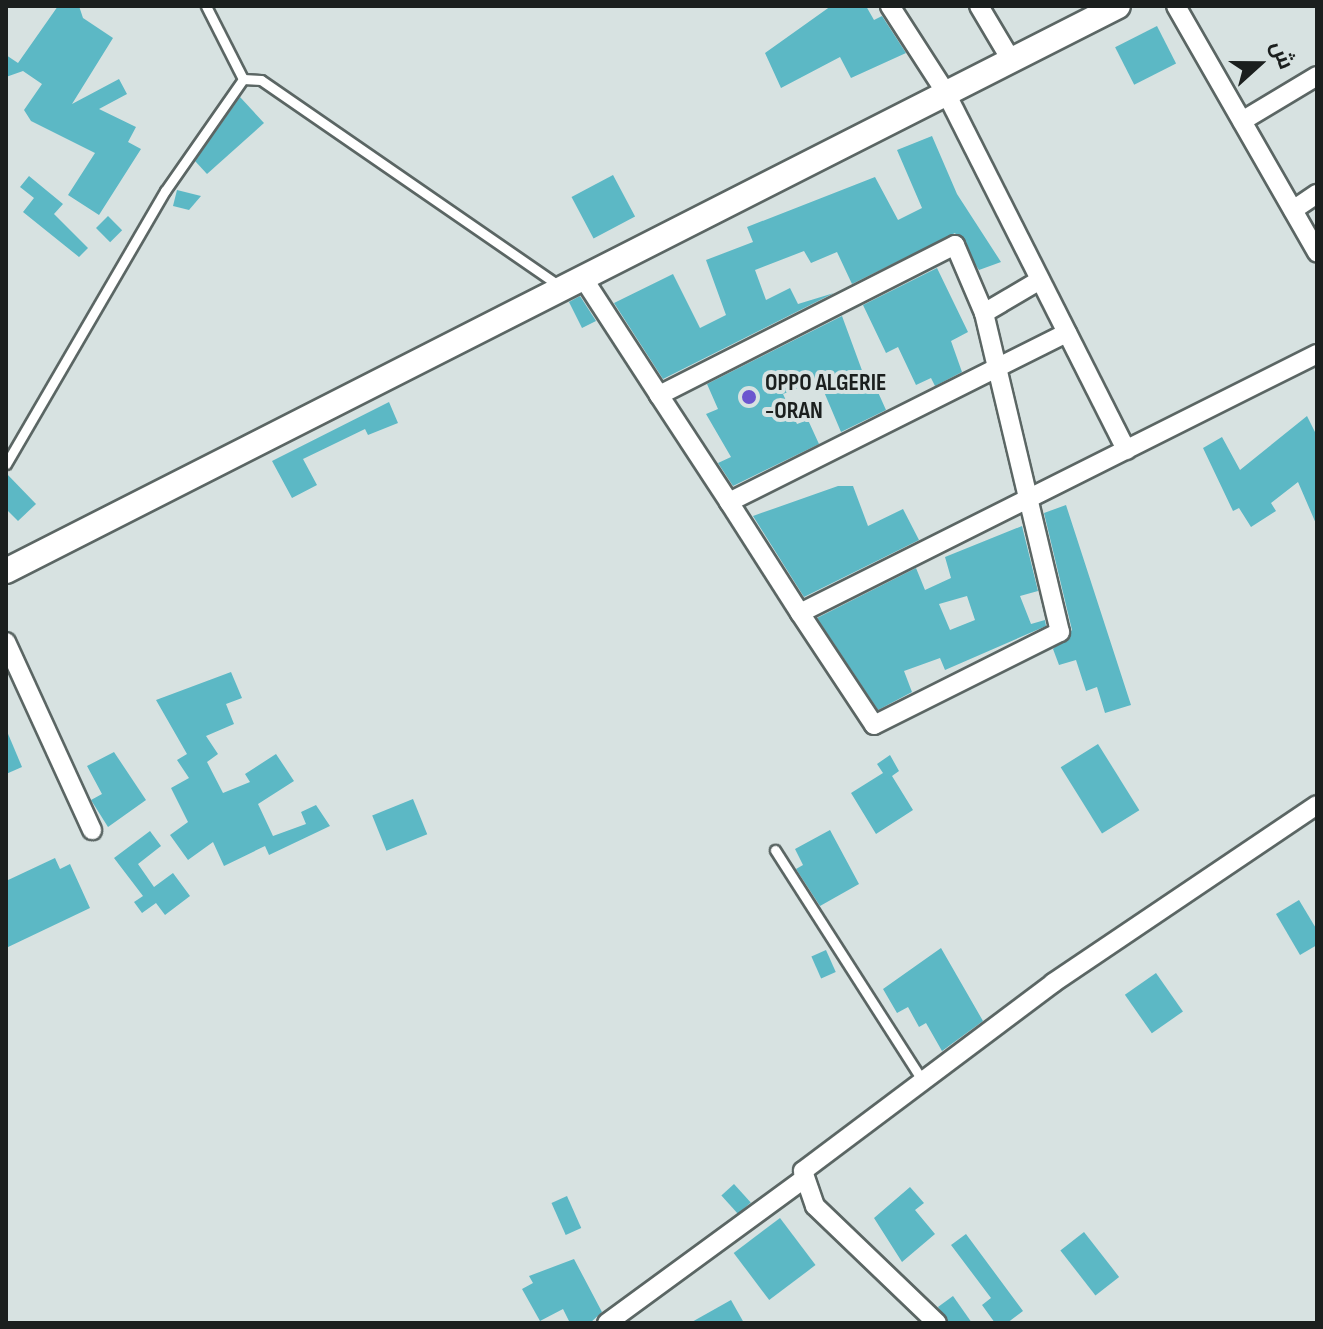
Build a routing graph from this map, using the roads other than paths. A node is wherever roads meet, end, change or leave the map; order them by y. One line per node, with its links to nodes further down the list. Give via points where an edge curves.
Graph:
1 (206, 6): 8 (lane)
2 (890, 6): 9 (street)
3 (979, 6): 6 (street)
4 (1118, 6): 6 (main road)
5 (1176, 6): 10 (street)
6 (1011, 60): 9 (main road)
7 (1317, 76): 10 (street)
8 (243, 79): 15 (lane, via 261,80); 22 (lane, via 165,191)
9 (946, 93): 14 (street); 15 (main road)
10 (1242, 121): 12 (street)
11 (1317, 194): 12 (street)
12 (1293, 210): 13 (street)
13 (1317, 252)
14 (1040, 280): 16 (street); 17 (street)
15 (573, 283): 20 (street); 25 (main road)
16 (984, 313): 19 (street); 20 (street, via 955,245)
17 (1067, 333): 19 (street); 21 (street)
18 (1317, 354): 21 (street)
19 (997, 368): 23 (street); 24 (street)
20 (659, 395): 24 (street)
21 (1126, 450): 23 (street)
22 (6, 464)
23 (1028, 499): 26 (street); 26 (street, via 1060,632 901,712 874,725)
24 (729, 502): 26 (street)
25 (6, 571)
26 (800, 613)
27 (6, 642): 29 (street)
28 (1317, 805): 31 (street)
29 (92, 830)
30 (775, 850): 31 (lane)
31 (922, 1080): 32 (street, via 820,1155)
32 (801, 1181): 33 (street); 34 (street, via 815,1206)
33 (607, 1323)
34 (937, 1323)

